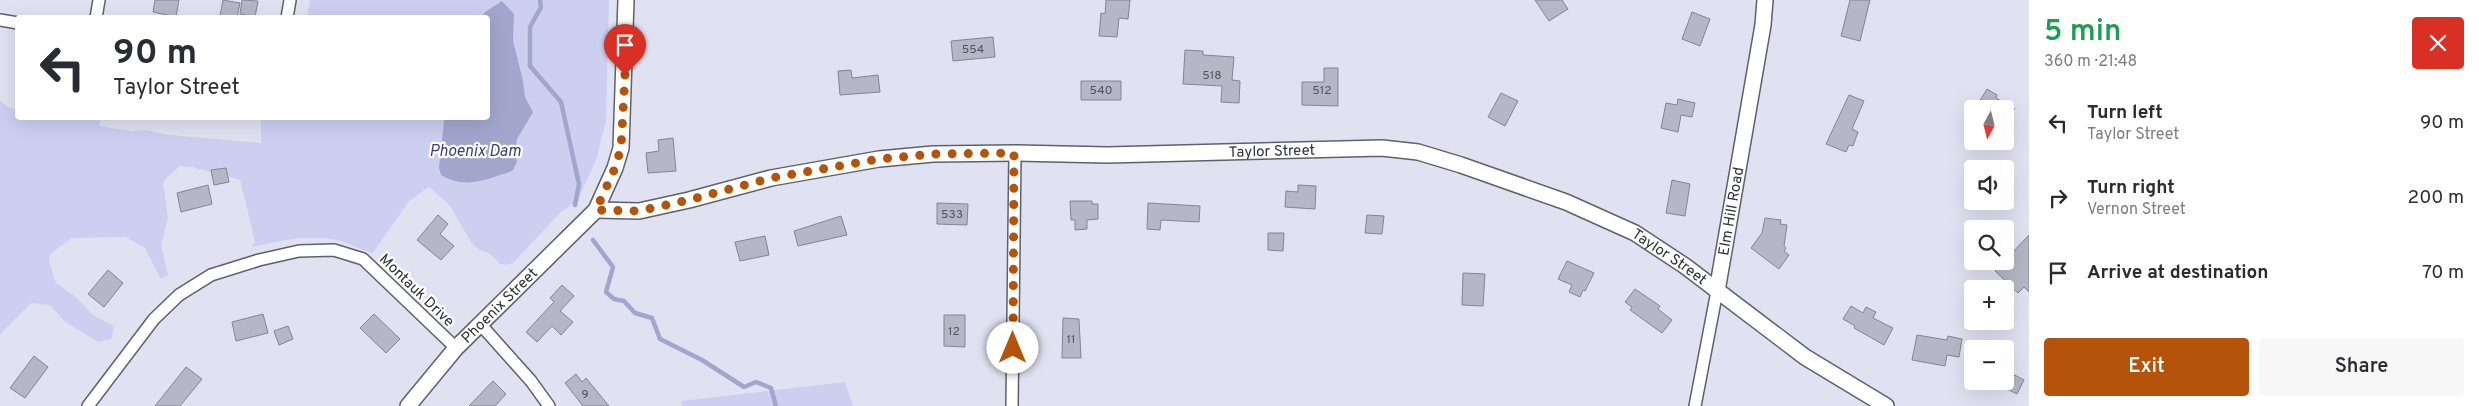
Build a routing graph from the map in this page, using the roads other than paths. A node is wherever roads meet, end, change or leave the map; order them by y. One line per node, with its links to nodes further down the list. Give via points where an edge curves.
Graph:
1 (99, 0): 5 (street)
2 (290, 0): 6 (street)
3 (626, 0): 10 (street, via 621,148)
4 (1766, 0): 11 (street, Elm Hill Road)
5 (96, 15)
6 (288, 15)
7 (0, 20): 8 (street)
8 (15, 22)
9 (1014, 153): 10 (street, Taylor Street, via 933,154 879,159 771,178 639,211); 11 (street, Taylor Street, via 1108,155 1382,148 1418,152 1566,202 1635,233); 17 (street)
10 (596, 210): 12 (street, Phoenix Street)
11 (1717, 290): 18 (street, Elm Hill Road); 19 (street, Taylor Street, via 1804,357)
12 (481, 326): 13 (street, Phoenix Street); 16 (street)
13 (456, 348): 14 (street, Montauk Drive, via 363,259 334,250 299,251 211,276 179,295 154,319); 15 (street, Phoenix Street)
14 (88, 406)
15 (408, 406)
16 (549, 406)
17 (1012, 406)
18 (1696, 406)
19 (1886, 406)

